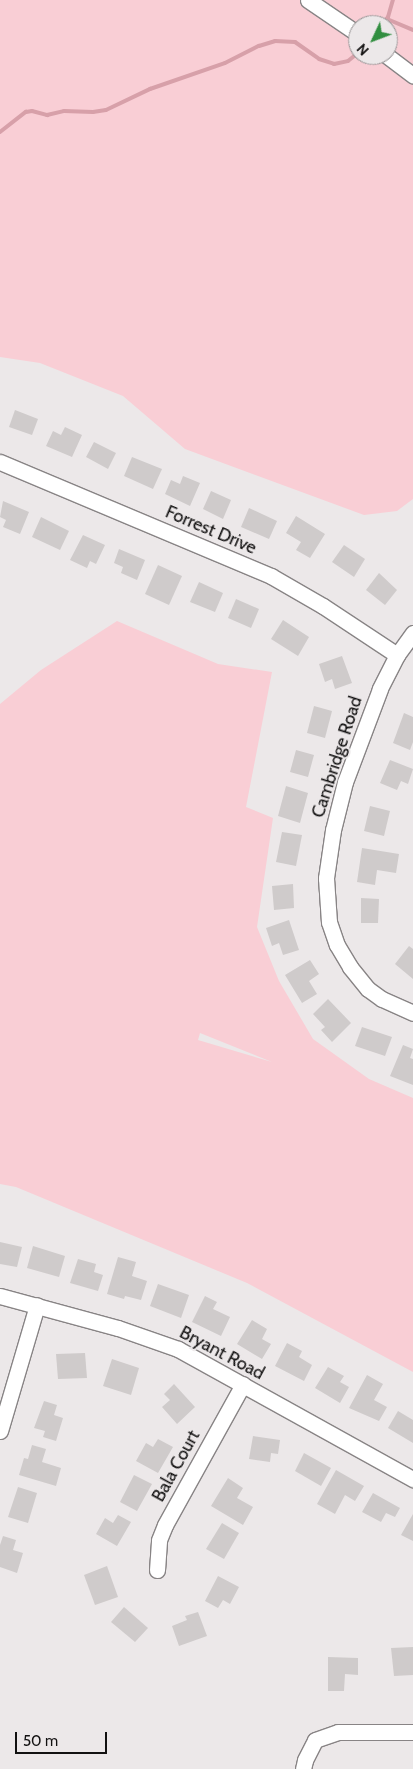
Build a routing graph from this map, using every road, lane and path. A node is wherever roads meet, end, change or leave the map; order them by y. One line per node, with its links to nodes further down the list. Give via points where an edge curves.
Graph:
1 (308, 0): 2 (street)
2 (348, 27)
3 (398, 64): 4 (street)
4 (413, 75)
5 (0, 462): 7 (street, Forrest Drive, via 270,576 323,606)
6 (413, 633): 7 (street, Cambridge Road)
7 (397, 655): 8 (street, Cambridge Road, via 371,710 337,810 327,861 326,906 337,945 358,978 382,999)
8 (413, 1013)
9 (0, 1296): 10 (street, Bryant Road)
10 (37, 1305): 11 (street, Bryant Road, via 157,1341); 12 (street)
11 (243, 1384): 13 (street, Bryant Road); 14 (street, Bala Court, via 165,1525 159,1540)
12 (0, 1431)
13 (413, 1478)
14 (157, 1570)
15 (413, 1732): 16 (street, via 338,1732 315,1740)
16 (303, 1769)

